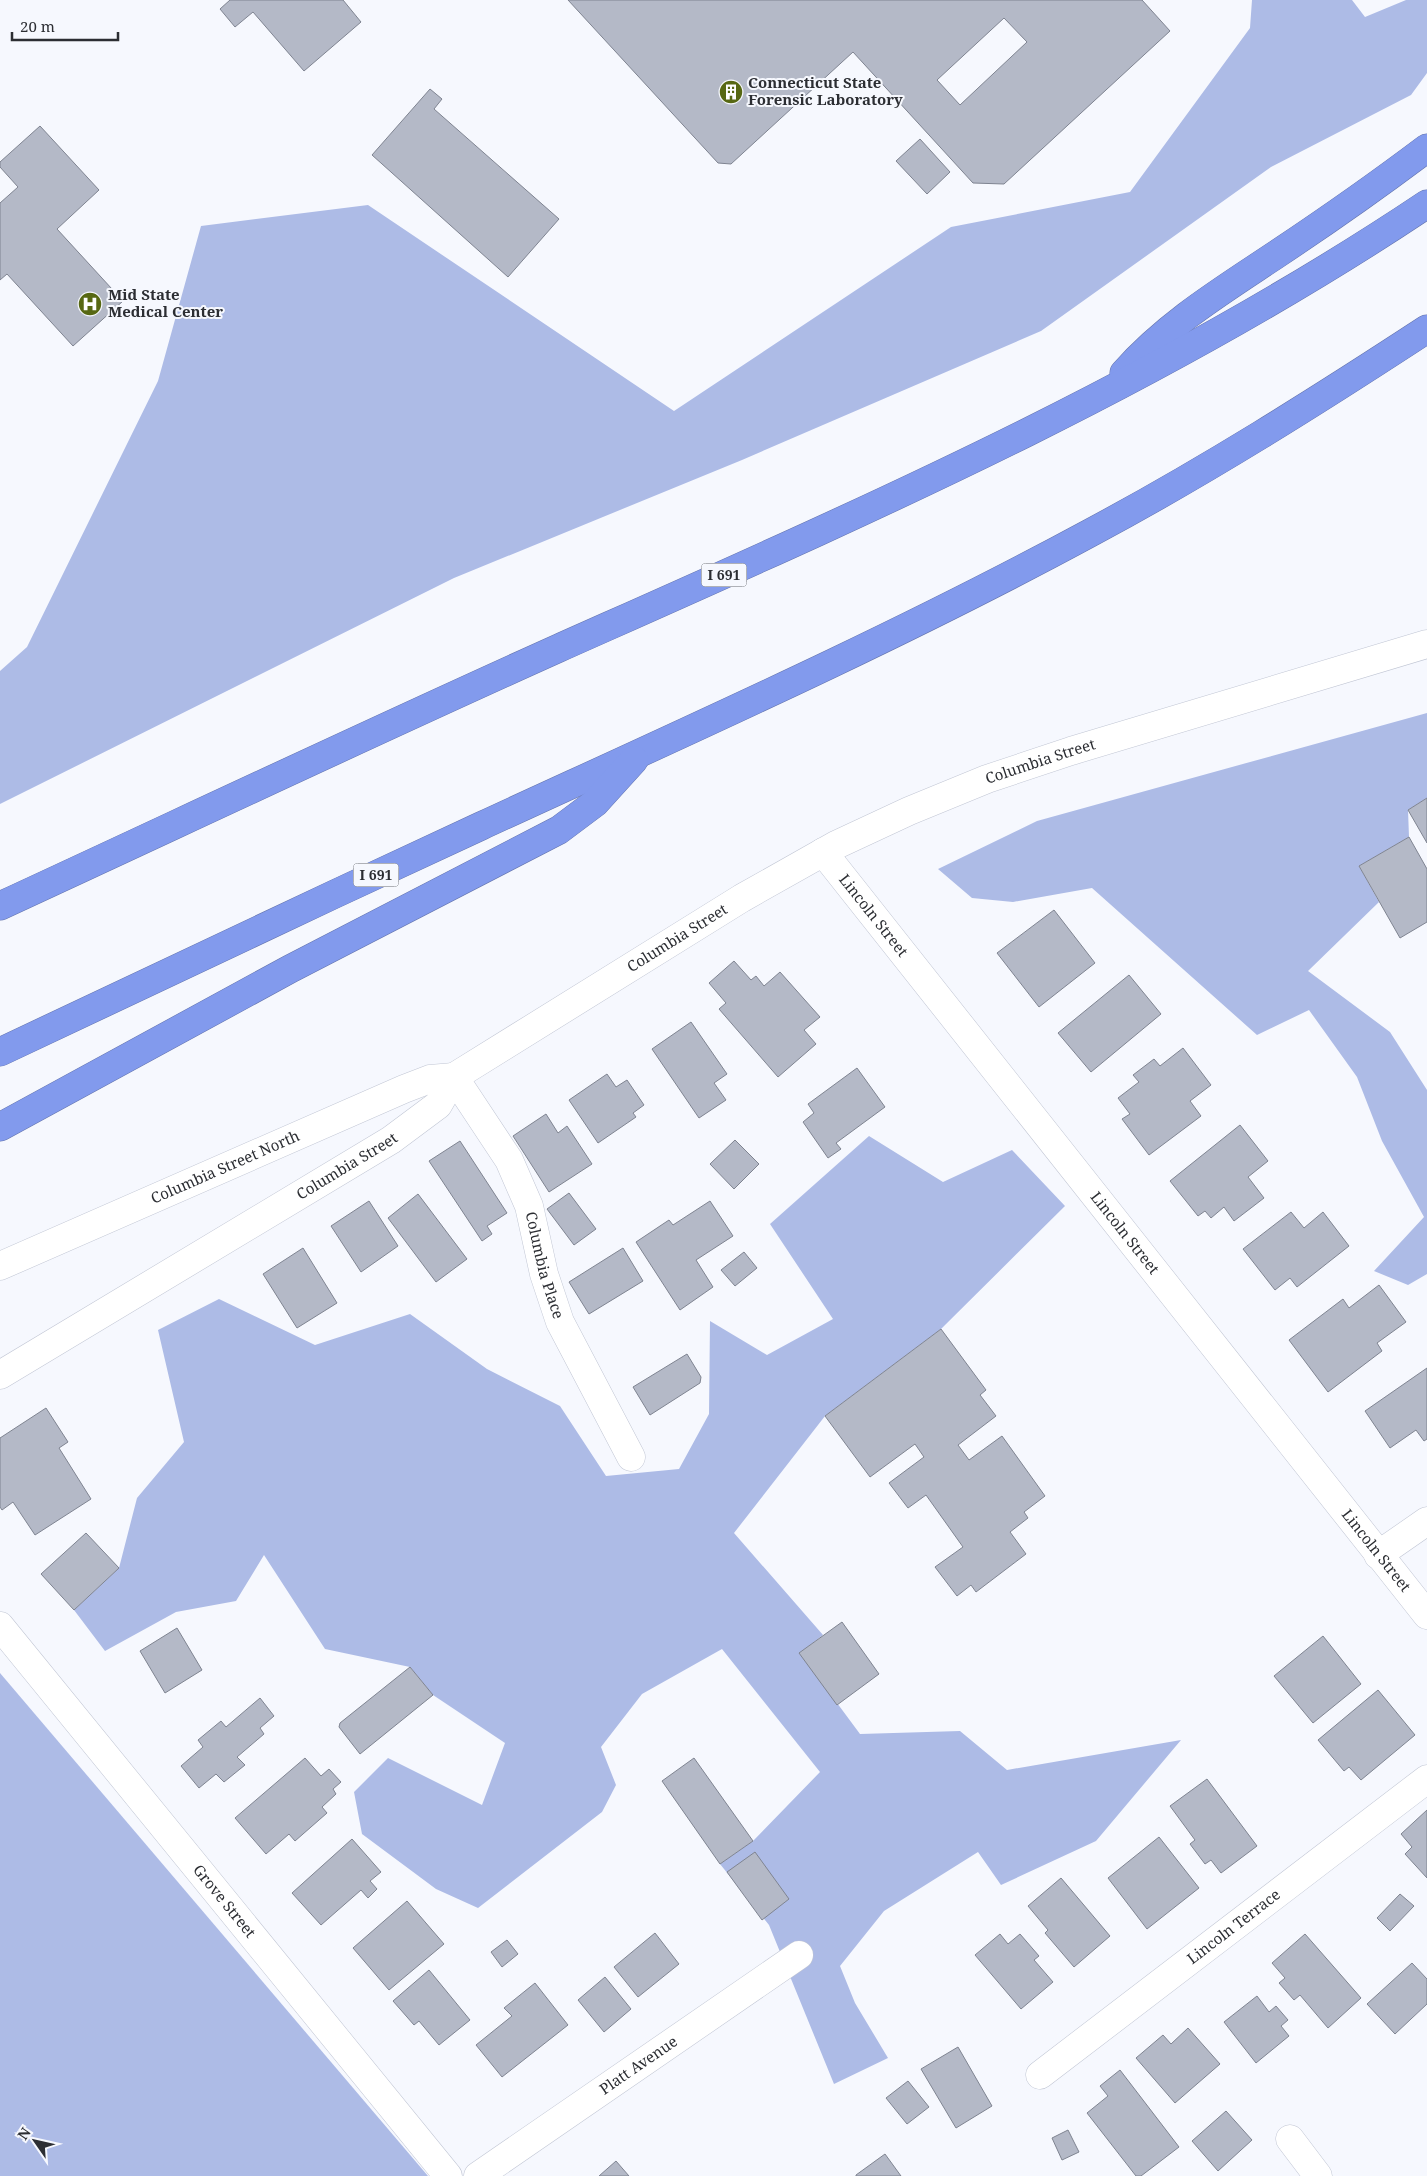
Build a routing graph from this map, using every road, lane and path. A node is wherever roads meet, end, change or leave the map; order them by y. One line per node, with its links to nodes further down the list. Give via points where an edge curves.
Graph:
1 (1427, 148): 4 (highway, via 1340,212 1189,313 1154,342)
2 (1427, 204): 4 (highway, I 691, via 1281,297)
3 (1427, 329): 6 (highway, I 691, via 1272,429 1090,533 892,634)
4 (1109, 390): 8 (highway, I 691, via 779,550 484,682)
5 (1427, 644): 7 (street, Columbia Street, via 1010,771 909,811)
6 (639, 753): 9 (highway, I 691); 11 (highway, via 595,803 564,827 290,969)
7 (823, 852): 10 (street, Columbia Street, via 690,930); 16 (street, Lincoln Street)
8 (0, 906)
9 (0, 1052)
10 (454, 1077): 12 (street, Columbia Street North, via 430,1080 404,1089); 13 (street, Columbia Street, via 438,1105 401,1133); 14 (street, Columbia Place, via 509,1160 529,1206 544,1274 560,1322)
11 (0, 1127)
12 (0, 1266)
13 (0, 1375)
14 (631, 1457)
15 (1427, 1520): 16 (street)
16 (1378, 1555): 17 (street, Lincoln Street)
17 (1427, 1615)
18 (0, 1626): 23 (street, Grove Street, via 202,1870)
19 (1427, 1779): 21 (street, Lincoln Terrace)
20 (799, 1955): 24 (street, Platt Avenue)
21 (1040, 2075)
22 (1290, 2139): 25 (street)
23 (448, 2176)
24 (478, 2176)
25 (1318, 2176)

